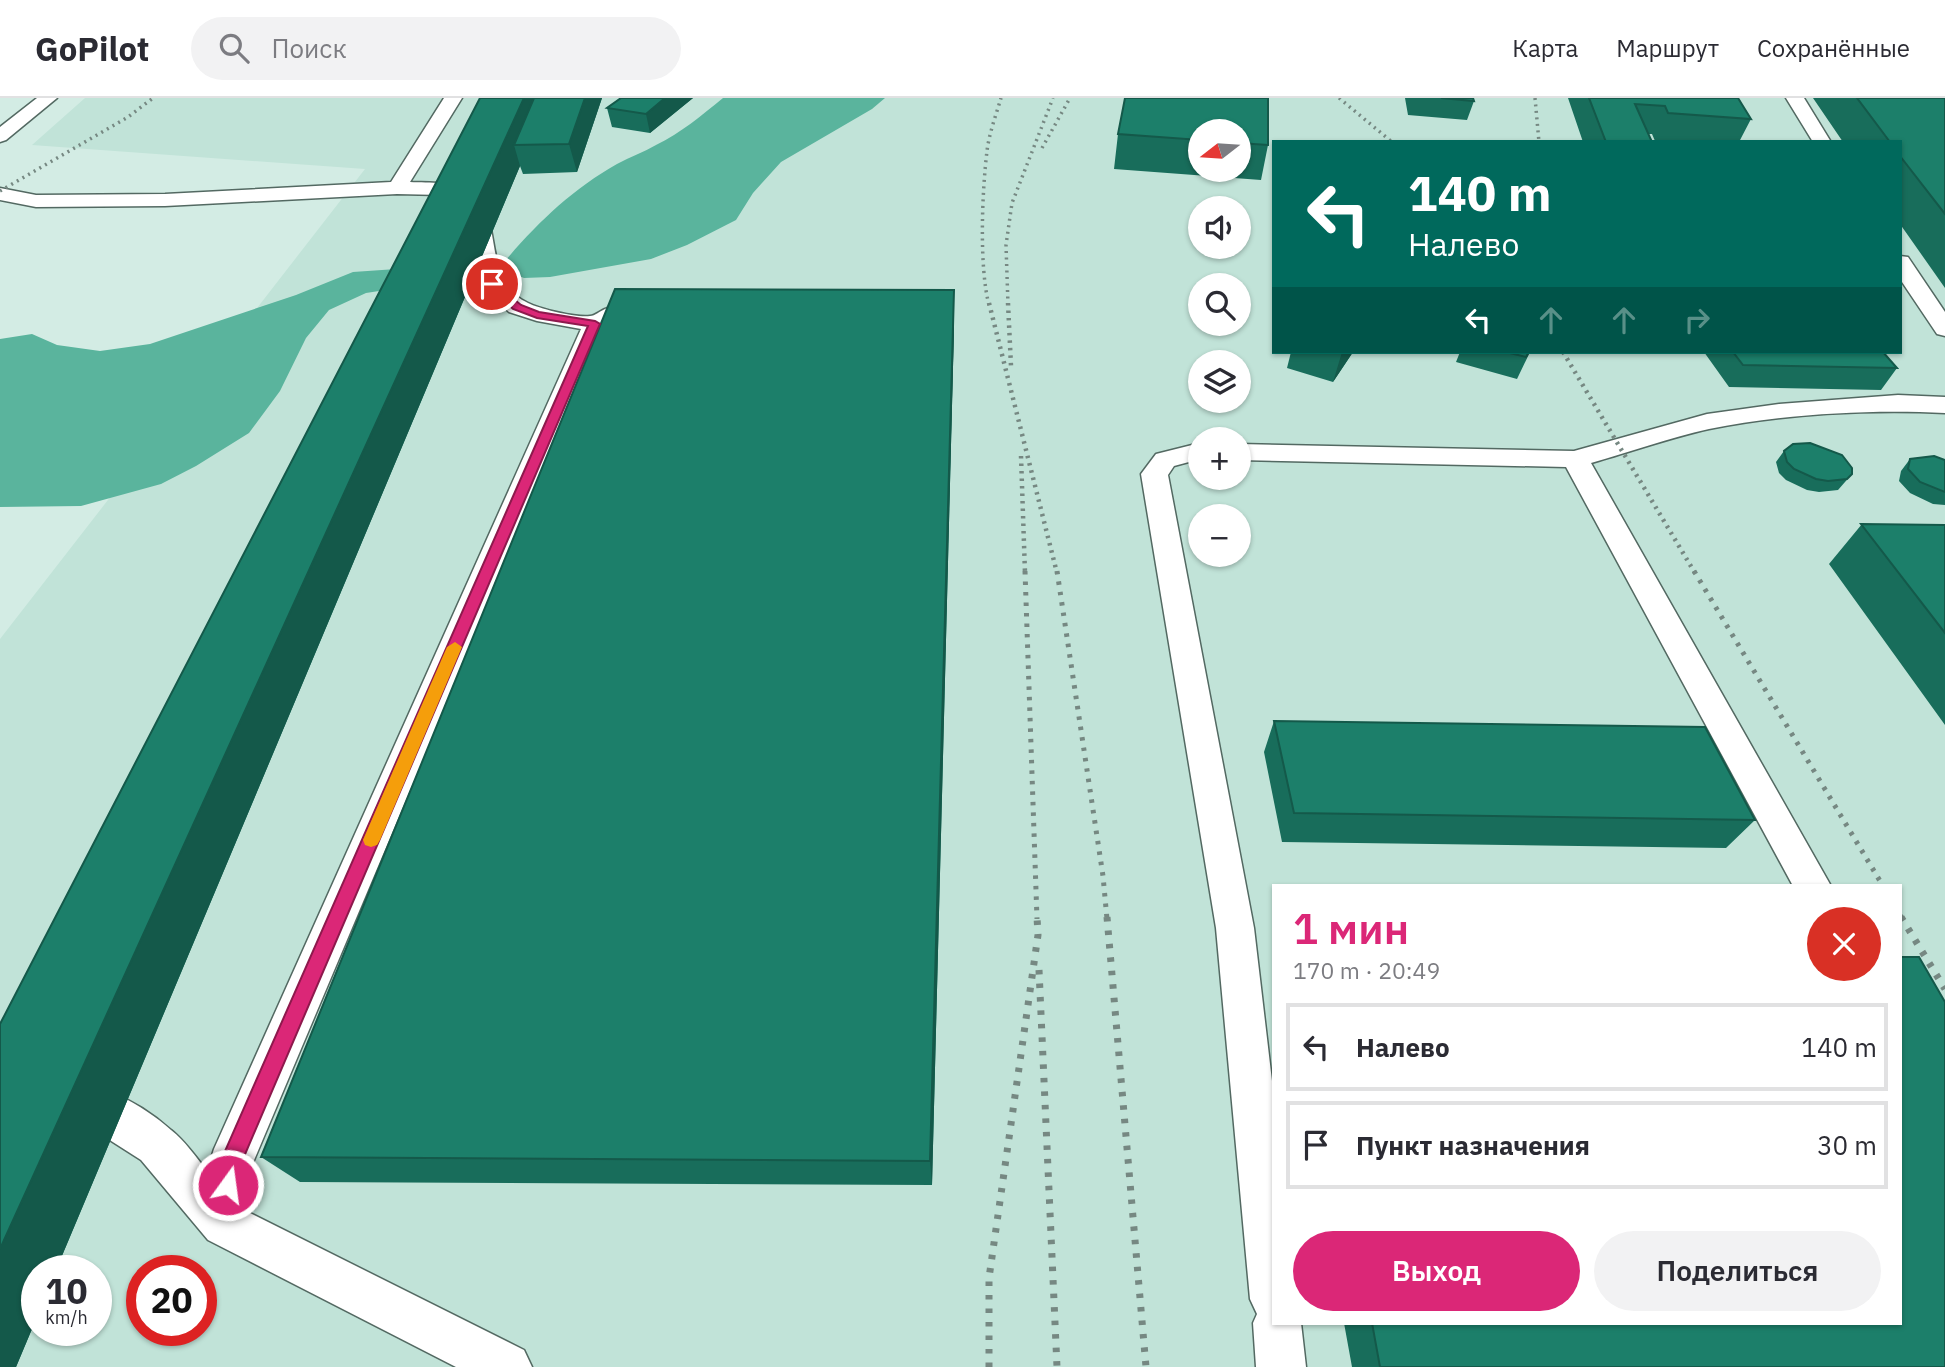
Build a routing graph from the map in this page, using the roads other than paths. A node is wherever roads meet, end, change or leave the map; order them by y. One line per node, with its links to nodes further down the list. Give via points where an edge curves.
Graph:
1 (48, 98): 4 (lane)
2 (453, 98): 6 (lane)
3 (1795, 98): 5 (lane)
4 (0, 136)
5 (1821, 140)
6 (397, 188): 7 (lane, via 165,200 36,201); 10 (lane, via 443,189 466,197 474,209 492,284 517,307)
7 (0, 194)
8 (1902, 265): 11 (lane)
9 (670, 305): 10 (lane, via 616,312)
10 (595, 324): 18 (lane, via 230,1165)
11 (1945, 329)
12 (1945, 405): 15 (lane, via 1898,403 1779,412 1719,421)
13 (1251, 452): 15 (lane)
14 (1188, 455): 19 (lane, via 1165,460 1154,474 1235,928)
15 (1575, 459): 16 (lane)
16 (1811, 884)
17 (0, 1130): 18 (lane, via 38,1102 83,1102 105,1111 156,1145)
18 (224, 1224): 21 (lane)
19 (1272, 1280)
20 (1276, 1325): 22 (lane)
21 (507, 1367)
22 (1281, 1367)

